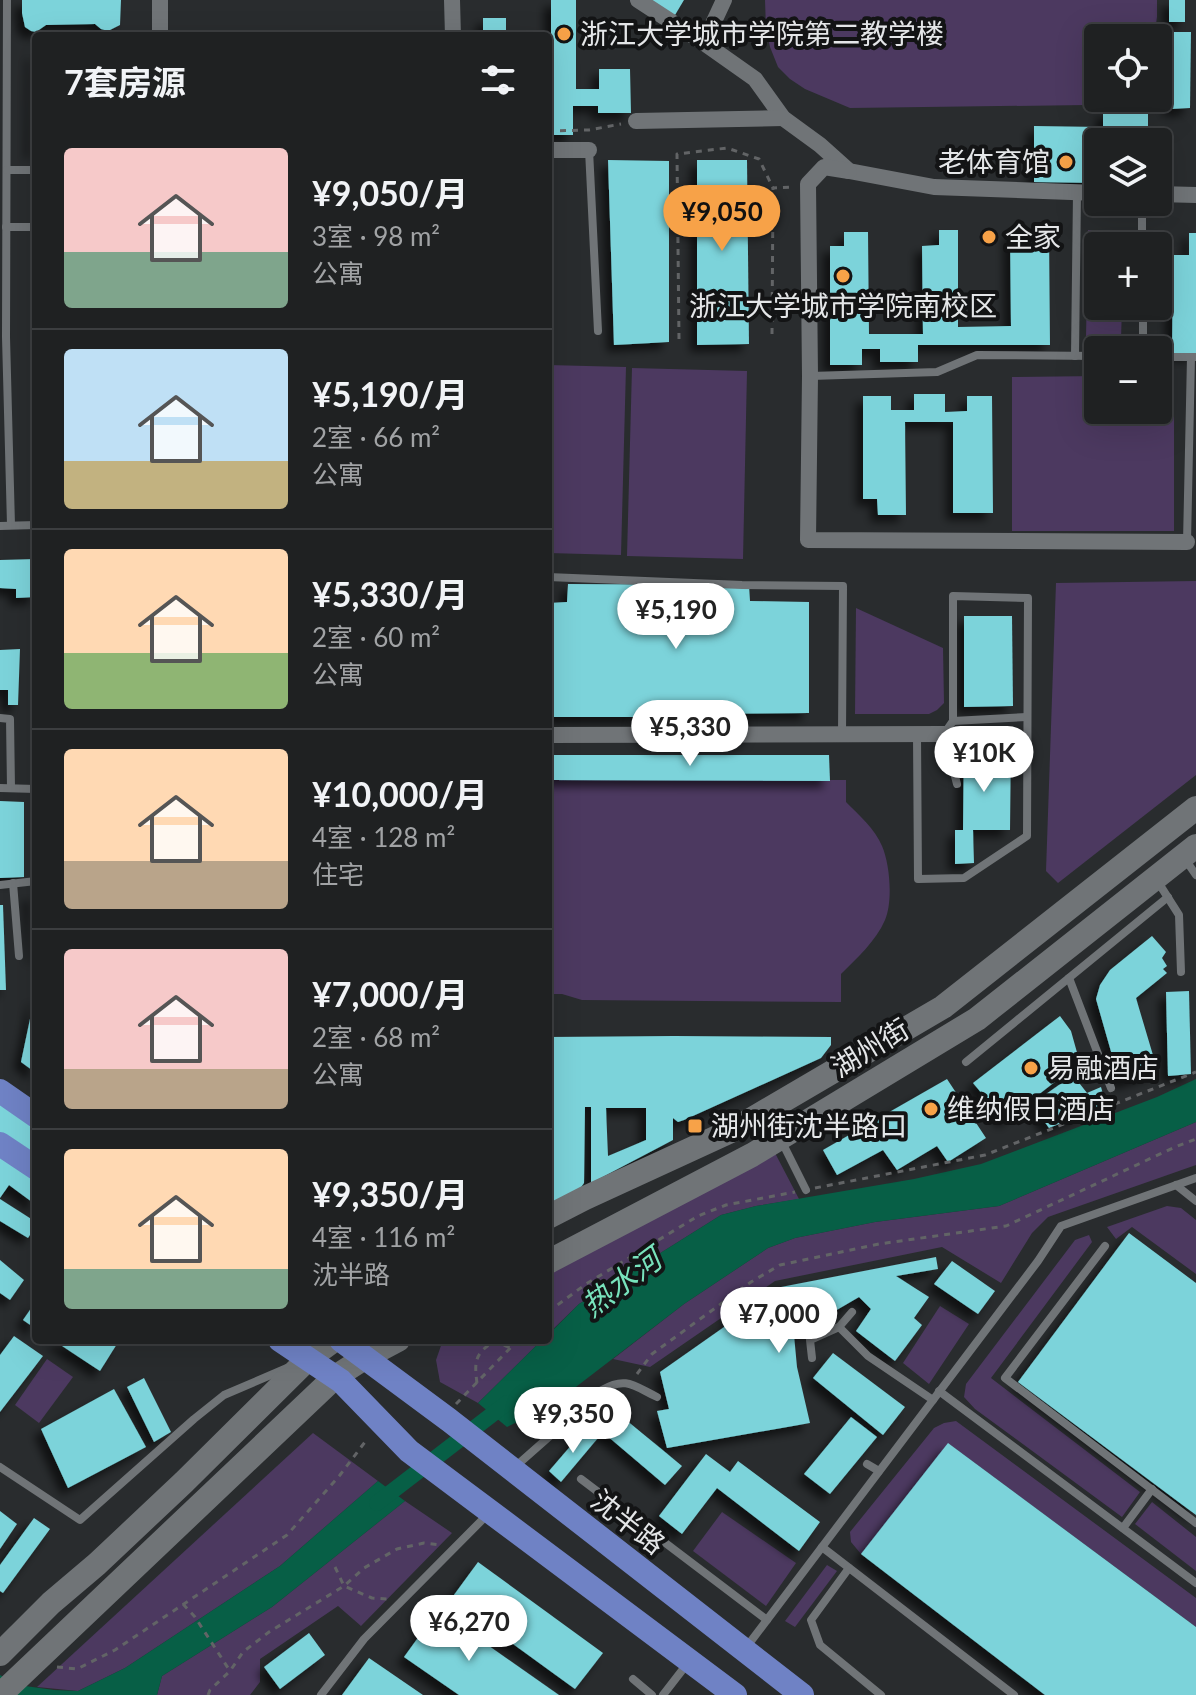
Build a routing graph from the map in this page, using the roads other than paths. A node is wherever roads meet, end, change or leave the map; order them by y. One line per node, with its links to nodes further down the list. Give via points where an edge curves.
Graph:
1 (7, 0): 13 (lane)
2 (160, 0): 6 (street)
3 (452, 0): 7 (street)
4 (638, 0): 8 (street)
5 (724, 0): 8 (street)
6 (160, 32)
7 (453, 32)
8 (704, 43): 9 (street, via 755,79)
9 (783, 118): 10 (street); 15 (street)
10 (636, 121)
11 (552, 150): 12 (street)
12 (589, 150): 22 (lane)
13 (7, 170): 14 (lane); 20 (lane)
14 (32, 170)
15 (849, 171): 16 (street, via 934,187); 28 (street, via 824,167 808,184)
16 (1077, 192): 17 (street); 24 (lane)
17 (1084, 192)
18 (1172, 194): 19 (street)
19 (1196, 195)
20 (6, 227): 21 (lane); 23 (lane)
21 (32, 227)
22 (598, 331)
23 (3, 337): 29 (lane)
24 (1075, 356): 25 (lane); 28 (lane, via 977,355 937,372)
25 (1084, 356)
26 (1172, 357): 27 (lane)
27 (1194, 357): 32 (lane)
28 (810, 376): 32 (street, via 808,540)
29 (11, 525): 30 (lane); 31 (lane)
30 (32, 525)
31 (0, 526)
32 (1187, 542)
33 (552, 577): 37 (lane, via 843,586)
34 (1027, 717): 36 (lane); 36 (lane, via 1028,598 953,596); 38 (lane, via 1027,836 964,878 918,879)
35 (0, 718): 42 (lane, via 10,719)
36 (948, 727): 38 (street); 40 (lane)
37 (842, 734): 38 (street); 39 (street)
38 (917, 734)
39 (552, 735)
40 (957, 784)
41 (0, 788): 42 (lane)
42 (11, 788): 43 (lane)
43 (32, 789)
44 (1196, 808): 64 (main road, 湖州街, via 943,1007 735,1129)
45 (1192, 859): 49 (main road, 湖州街)
46 (32, 881): 47 (lane)
47 (13, 883): 48 (lane); 50 (lane)
48 (0, 885)
49 (1162, 887): 51 (lane, via 1179,915); 52 (lane); 57 (main road, 湖州街, via 977,1019)
50 (19, 956)
51 (1181, 972)
52 (1069, 978): 53 (lane); 54 (lane)
53 (966, 1062)
54 (1111, 1088)
55 (0, 1091): 56 (main road)
56 (32, 1113)
57 (780, 1138): 62 (lane); 66 (main road, 湖州街)
58 (0, 1144): 59 (main road)
59 (32, 1165)
60 (1196, 1178): 61 (lane)
61 (1176, 1185): 63 (lane); 77 (lane, via 1061,1226)
62 (806, 1190)
63 (1196, 1201)
64 (552, 1215)
65 (1105, 1246): 85 (lane, via 1005,1378)
66 (552, 1260)
67 (852, 1312): 68 (lane)
68 (839, 1327): 74 (lane, via 810,1340); 79 (lane, via 868,1356)
69 (286, 1344): 75 (main road)
70 (329, 1344): 75 (main road)
71 (347, 1344): 73 (main road, 沈半路)
72 (390, 1344): 73 (main road)
73 (366, 1357): 76 (main road); 80 (main road, 沈半路)
74 (812, 1358)
75 (308, 1359): 76 (main road); 82 (lane, via 224,1395 80,1520); 94 (main road)
76 (335, 1377): 86 (main road, via 409,1451); 97 (main road)
77 (939, 1391): 79 (lane); 88 (lane)
78 (657, 1397): 80 (lane, via 615,1382)
79 (933, 1400): 83 (lane)
80 (505, 1464): 93 (main road, 沈半路)
81 (867, 1464): 83 (lane)
82 (0, 1467)
83 (879, 1471): 89 (lane)
84 (581, 1479): 92 (lane)
85 (1152, 1489): 87 (lane); 88 (lane)
86 (489, 1512): 95 (main road); 98 (lane, via 364,1639)
87 (1196, 1523)
88 (1123, 1528): 91 (lane)
89 (822, 1547): 90 (lane); 92 (lane)
90 (849, 1568): 103 (lane, via 811,1620 820,1645); 104 (lane)
91 (1196, 1583)
92 (767, 1620): 93 (lane)
93 (744, 1650): 102 (main road, 沈半路)
94 (0, 1654)
95 (690, 1660): 100 (lane); 101 (main road)
96 (633, 1679): 99 (lane)
97 (0, 1695)
98 (321, 1695)
99 (652, 1695)
100 (663, 1695)
101 (735, 1695)
102 (802, 1695)
103 (881, 1695)
104 (1014, 1695)

